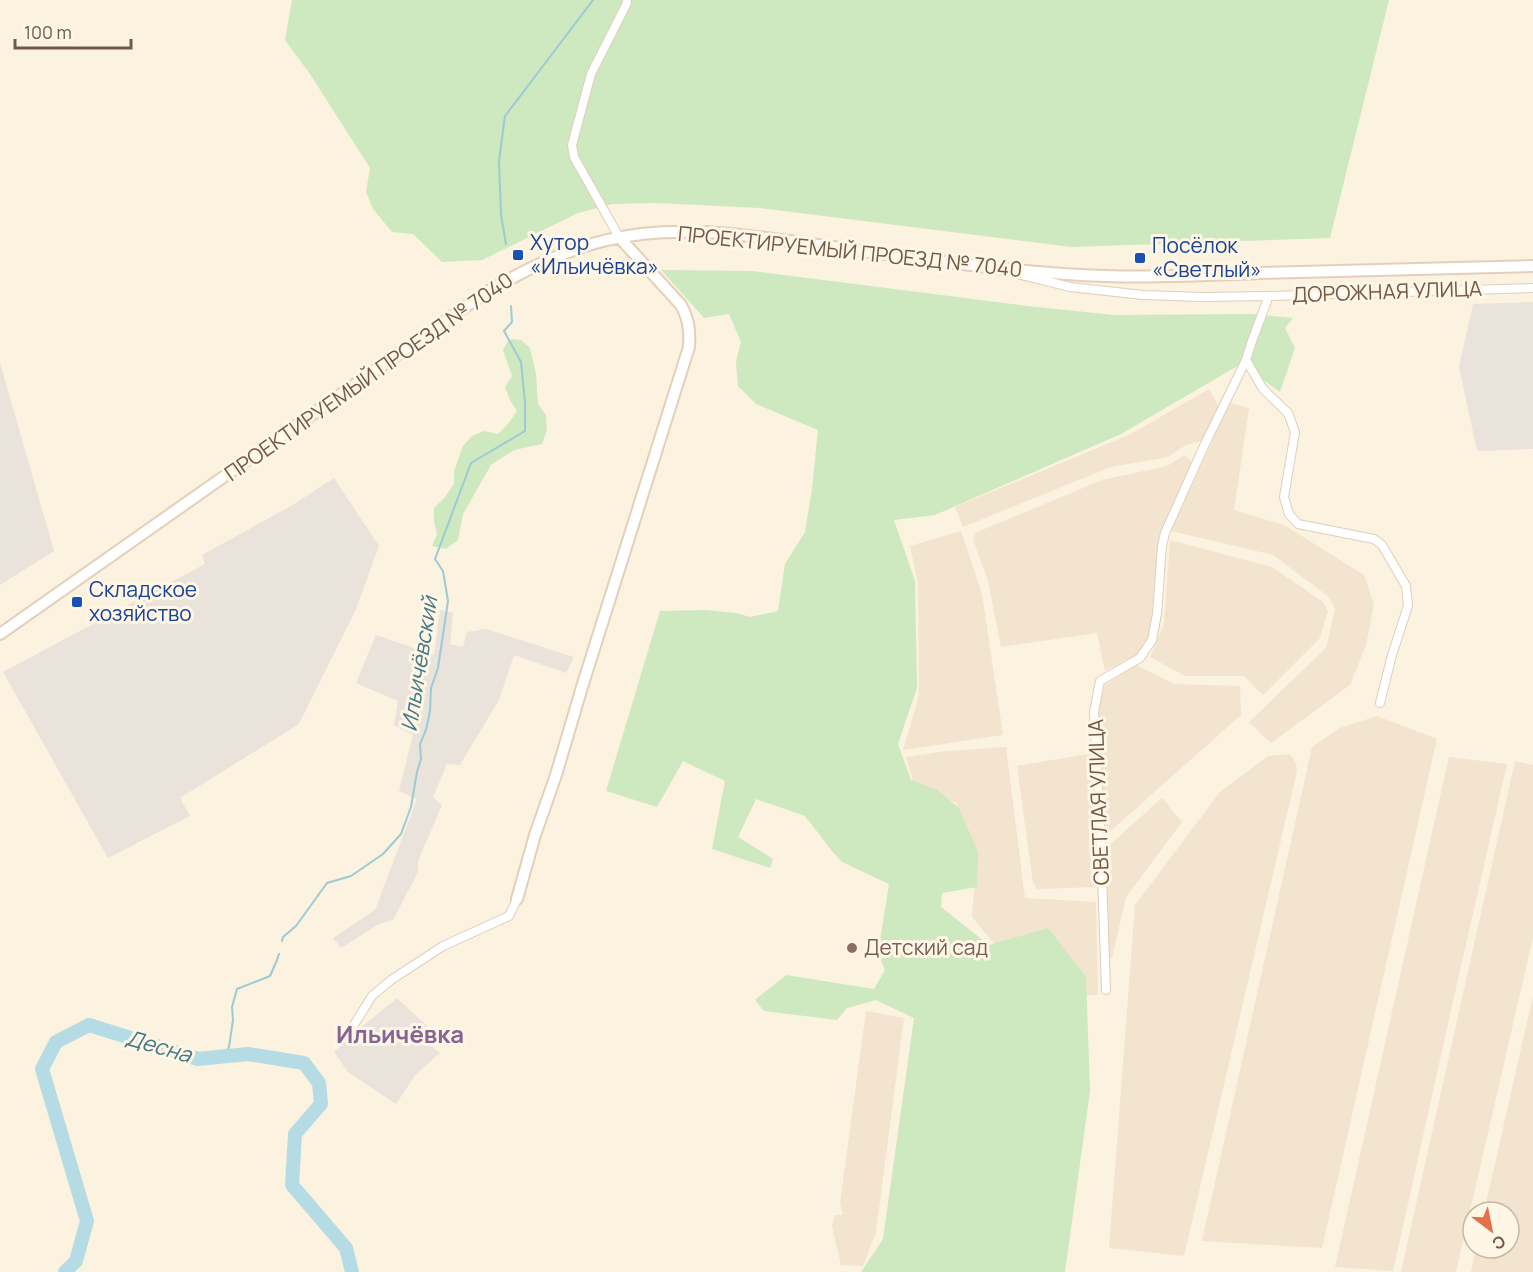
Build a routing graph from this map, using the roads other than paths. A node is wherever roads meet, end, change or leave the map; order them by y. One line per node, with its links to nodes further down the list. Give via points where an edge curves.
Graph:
1 (627, 0): 2 (street, via 591,74 572,145 574,157)
2 (619, 237): 4 (main road, ПРОЕКТИРУЕМЫЙ ПРОЕЗД № 7040, via 706,232); 8 (main road, ПРОЕКТИРУЕМЫЙ ПРОЕЗД № 7040, via 521,271 486,292); 10 (main road, via 681,305 690,329 689,347)
3 (1533, 266): 4 (main road, ПРОЕКТИРУЕМЫЙ ПРОЕЗД № 7040, via 1109,277)
4 (991, 268): 6 (street, ДОРОЖНАЯ УЛИЦА, via 1070,287 1143,295)
5 (1533, 288): 6 (street, ДОРОЖНАЯ УЛИЦА)
6 (1267, 296): 7 (street, СВЕТЛАЯ УЛИЦА)
7 (1246, 360): 9 (street, via 1263,389 1288,413 1295,432 1284,498 1289,514 1298,524 1374,539 1382,545 1406,586 1408,606); 11 (street, СВЕТЛАЯ УЛИЦА, via 1165,533 1152,640 1140,658 1100,681 1094,712)
8 (0, 634)
9 (1380, 703)
10 (517, 899): 12 (street, via 509,916 443,946 391,980 372,996)
11 (1106, 990)
12 (347, 1036)

